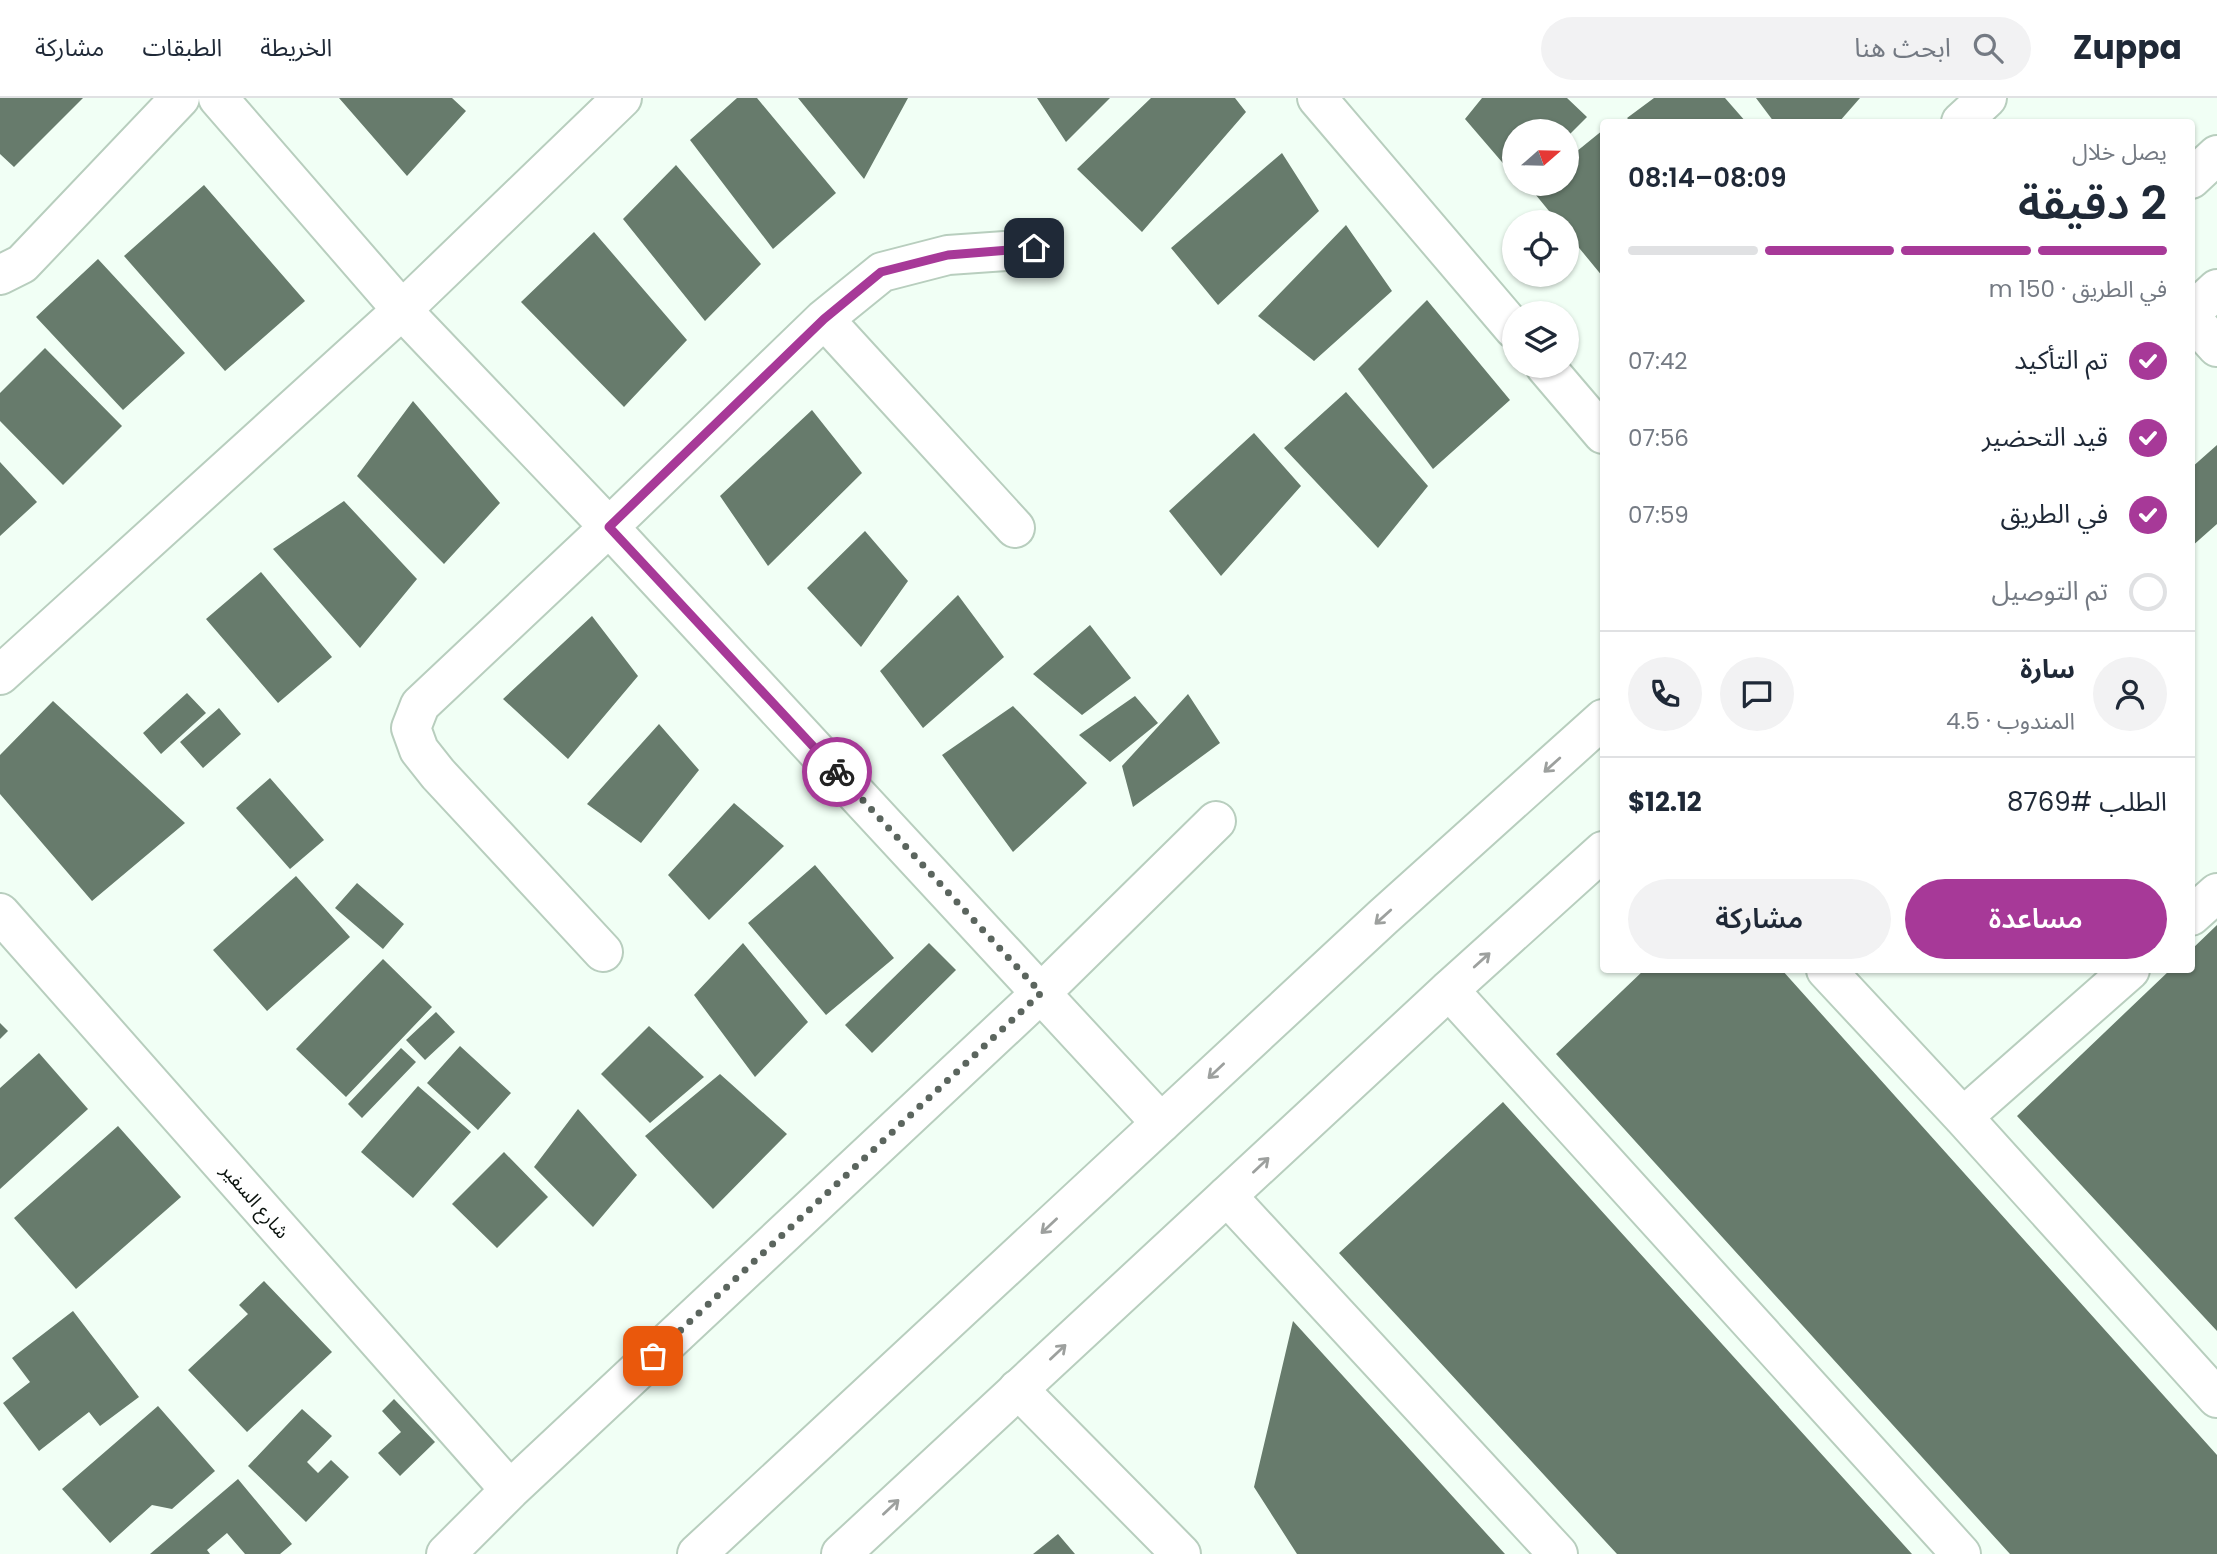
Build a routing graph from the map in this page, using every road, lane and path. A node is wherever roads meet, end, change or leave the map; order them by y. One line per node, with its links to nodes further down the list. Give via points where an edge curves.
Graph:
1 (180, 98): 10 (street, via 22,264)
2 (218, 98): 13 (street)
3 (622, 98): 13 (street)
4 (1317, 98): 14 (street)
5 (1987, 98): 6 (street)
6 (1964, 119)
7 (2217, 155): 8 (street)
8 (2195, 175)
9 (1034, 248): 15 (street, via 948,255 881,272)
10 (0, 275)
11 (2217, 289): 12 (street)
12 (2195, 309)
13 (402, 310): 20 (street); 22 (street)
14 (1502, 315)
15 (824, 319): 20 (street); 21 (street)
16 (2195, 322): 17 (street)
17 (2217, 347)
18 (1555, 378): 19 (street)
19 (1600, 430)
20 (609, 527): 29 (street, via 420,705 411,727 419,750 438,774); 33 (street)
21 (1015, 528)
22 (0, 675)
23 (1600, 722): 35 (street, one-way to 35)
24 (1216, 821): 33 (street)
25 (1600, 854): 32 (street, one-way to 25)
26 (2217, 893): 27 (street)
27 (2195, 912)
28 (0, 913): 39 (street, شارع السفير)
29 (603, 952)
30 (1829, 973): 34 (street)
31 (2127, 973): 34 (street)
32 (1449, 990): 36 (street, one-way to 32); 45 (street)
33 (1041, 993): 35 (street); 39 (street)
34 (1963, 1117): 38 (street)
35 (1161, 1123): 42 (street, one-way to 42)
36 (1227, 1196): 37 (street, one-way to 36); 44 (street)
37 (1018, 1389): 40 (street, one-way to 37); 43 (street)
38 (2217, 1398)
39 (510, 1490): 41 (street)
40 (852, 1550)
41 (446, 1554)
42 (697, 1554)
43 (1181, 1554)
44 (1558, 1554)
45 (1961, 1554)

